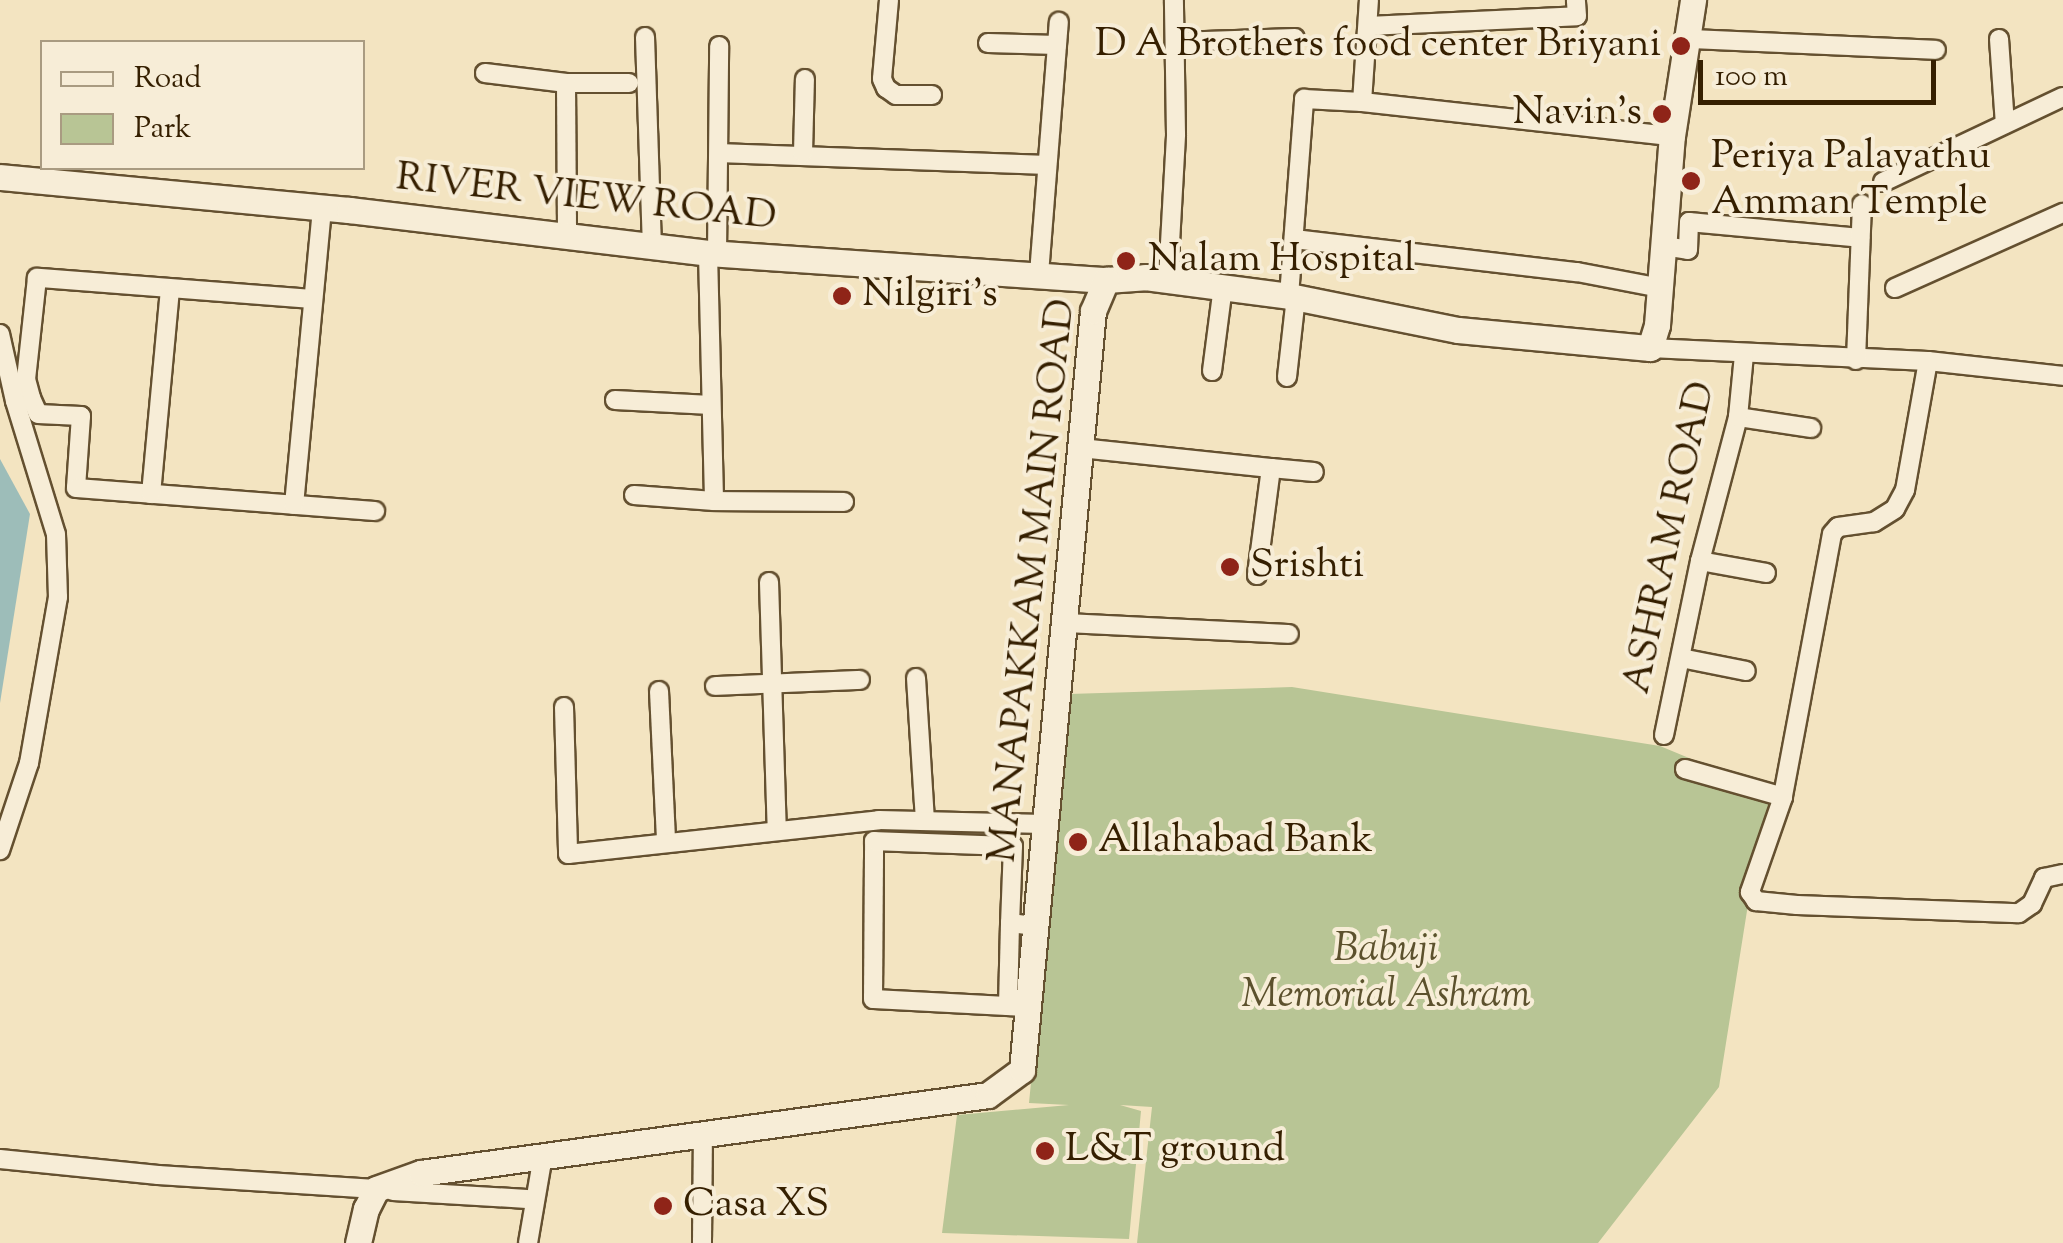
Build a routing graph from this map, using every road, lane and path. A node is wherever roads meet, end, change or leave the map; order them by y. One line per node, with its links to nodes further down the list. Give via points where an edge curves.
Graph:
1 (889, 0): 21 (street, via 886,88)
2 (1174, 0): 12 (street)
3 (1369, 0): 7 (street)
4 (1576, 0): 7 (street, via 1577,16)
5 (1693, 0): 10 (main road)
6 (1059, 22): 14 (street)
7 (1368, 26): 23 (street)
8 (645, 38): 38 (street)
9 (1294, 38): 12 (street)
10 (1689, 39): 16 (street); 25 (main road)
11 (1998, 39): 24 (street)
12 (1175, 42): 41 (street)
13 (988, 43): 14 (street)
14 (1057, 45): 28 (street)
15 (719, 46): 26 (street)
16 (1936, 50)
17 (485, 73): 19 (street)
18 (805, 80): 27 (street)
19 (566, 83): 20 (street); 35 (street)
20 (629, 83)
21 (932, 96)
22 (2063, 97): 24 (street)
23 (1362, 102): 25 (street); 36 (street, via 1304,100)
24 (2005, 124): 30 (street)
25 (1672, 136): 37 (main road)
26 (720, 153): 27 (street); 39 (street)
27 (803, 153): 28 (street)
28 (1046, 165): 40 (street)
29 (0, 177): 32 (main road, RIVER VIEW ROAD)
30 (1883, 182)
31 (1862, 204): 34 (street)
32 (322, 208): 35 (main road, RIVER VIEW ROAD); 48 (street)
33 (2063, 213): 45 (street)
34 (1860, 238): 37 (street, via 1689,222 1688,250); 52 (street)
35 (568, 239): 38 (main road, RIVER VIEW ROAD)
36 (1294, 239): 44 (street); 47 (street)
37 (1664, 246): 44 (main road)
38 (652, 248): 39 (main road, RIVER VIEW ROAD)
39 (713, 253): 40 (main road, RIVER VIEW ROAD); 58 (street)
40 (1039, 274): 42 (main road, RIVER VIEW ROAD)
41 (1168, 279): 42 (main road, MANAPAKKAM MAIN ROAD); 43 (main road, MANAPAKKAM MAIN ROAD)
42 (1106, 280): 61 (main road, MANAPAKKAM MAIN ROAD, via 1093,311)
43 (1223, 286): 47 (main road, MANAPAKKAM MAIN ROAD); 54 (street)
44 (1661, 288): 50 (main road)
45 (1895, 288)
46 (170, 289): 48 (street); 64 (street); 64 (street, via 37,278 26,379 38,414 82,416 76,488)
47 (1293, 297): 50 (main road, MANAPAKKAM MAIN ROAD, via 1458,330); 56 (street)
48 (313, 299): 68 (street)
49 (0, 334): 91 (street, via 56,534 58,597 29,763)
50 (1650, 348): 51 (street)
51 (1744, 355): 52 (street); 59 (street, ASHRAM ROAD)
52 (1856, 360): 53 (street)
53 (1928, 361): 55 (street); 86 (street, via 1906,490 1896,509 1832,534)
54 (1212, 371)
55 (2063, 376)
56 (1287, 377)
57 (614, 400): 58 (street)
58 (711, 405): 66 (street)
59 (1738, 418): 60 (street); 70 (street, ASHRAM ROAD)
60 (1811, 428)
61 (1080, 448): 62 (street); 74 (main road, MANAPAKKAM MAIN ROAD)
62 (1270, 468): 63 (street); 72 (street)
63 (1314, 472)
64 (151, 494): 68 (street)
65 (634, 495): 66 (street)
66 (714, 501): 67 (street)
67 (844, 502)
68 (294, 505): 69 (street)
69 (375, 511)
70 (1700, 560): 71 (street); 76 (street, ASHRAM ROAD)
71 (1766, 574)
72 (1258, 575)
73 (768, 582): 80 (street)
74 (1065, 623): 75 (street); 88 (main road, MANAPAKKAM MAIN ROAD)
75 (1289, 634)
76 (1681, 658): 77 (street); 84 (street, ASHRAM ROAD)
77 (1746, 671)
78 (916, 678): 87 (street)
79 (860, 680): 80 (street)
80 (774, 684): 81 (street); 89 (street)
81 (715, 686)
82 (659, 691): 90 (street)
83 (564, 707): 90 (street, via 568,854)
84 (1664, 736)
85 (1685, 769): 86 (street)
86 (1783, 797): 92 (street, via 1750,892 1756,900 2019,913 2032,904 2044,878)
87 (925, 821): 88 (street); 89 (street)
88 (1044, 824): 93 (main road, MANAPAKKAM MAIN ROAD)
89 (777, 830): 90 (street)
90 (666, 840)
91 (0, 850)
92 (2063, 874)
93 (1022, 925): 94 (main road, MANAPAKKAM MAIN ROAD); 94 (street, via 1013,846 874,841 873,999)
94 (1017, 1007): 95 (main road, MANAPAKKAM MAIN ROAD, via 1022,1070 988,1096)
95 (703, 1132): 96 (main road, MANAPAKKAM MAIN ROAD); 104 (street)
96 (538, 1155): 98 (main road, MANAPAKKAM MAIN ROAD, via 421,1173); 99 (street); 103 (street)
97 (0, 1159): 98 (street)
98 (376, 1189): 100 (main road)
99 (527, 1200): 101 (street, via 391,1192 376,1202); 102 (street)
100 (358, 1243)
101 (366, 1243)
102 (520, 1243)
103 (528, 1243)
104 (702, 1243)

